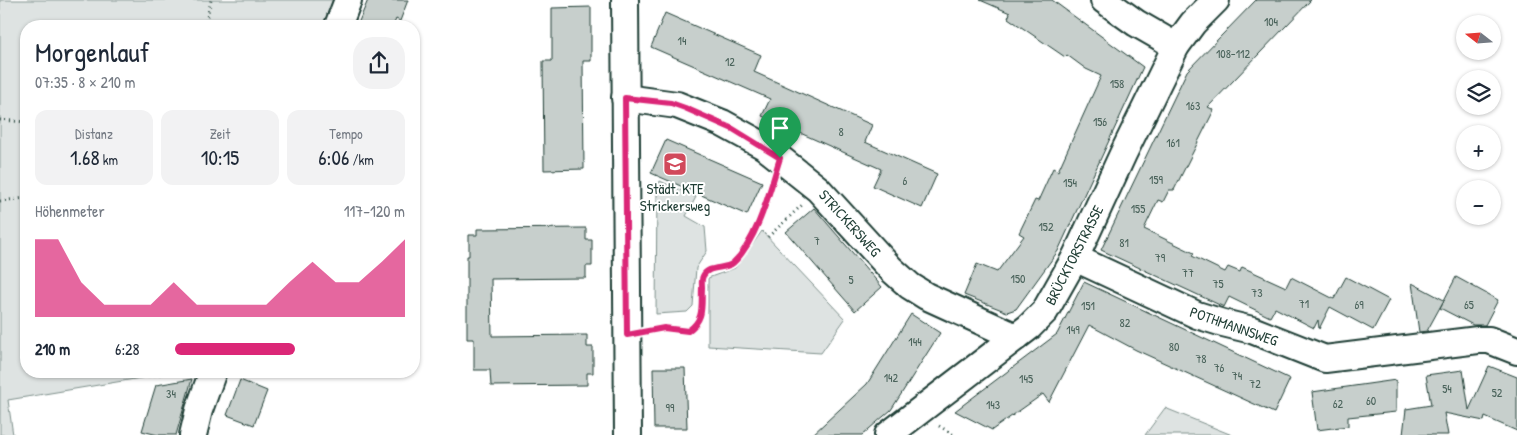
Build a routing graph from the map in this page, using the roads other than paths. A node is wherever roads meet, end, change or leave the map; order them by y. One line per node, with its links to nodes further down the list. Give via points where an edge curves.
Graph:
1 (348, 0): 5 (street)
2 (625, 0): 7 (street)
3 (1104, 0): 6 (street)
4 (1216, 0): 6 (street, BRÜCKTORSTRASSE)
5 (340, 20)
6 (1176, 46): 8 (street, BRÜCKTORSTRASSE)
7 (625, 98): 9 (street, STRICKERSWEG, via 671,103 733,129 780,158 818,189 910,286); 13 (street)
8 (1075, 258): 9 (street, BRÜCKTORSTRASSE, via 1045,311); 10 (street, POTHMANNSWEG, via 1197,315 1252,330 1326,359 1478,340 1489,340)
9 (1016, 337): 14 (street, BRÜCKTORSTRASSE)
10 (1517, 351)
11 (210, 378): 12 (street)
12 (193, 435)
13 (628, 435)
14 (888, 435)

